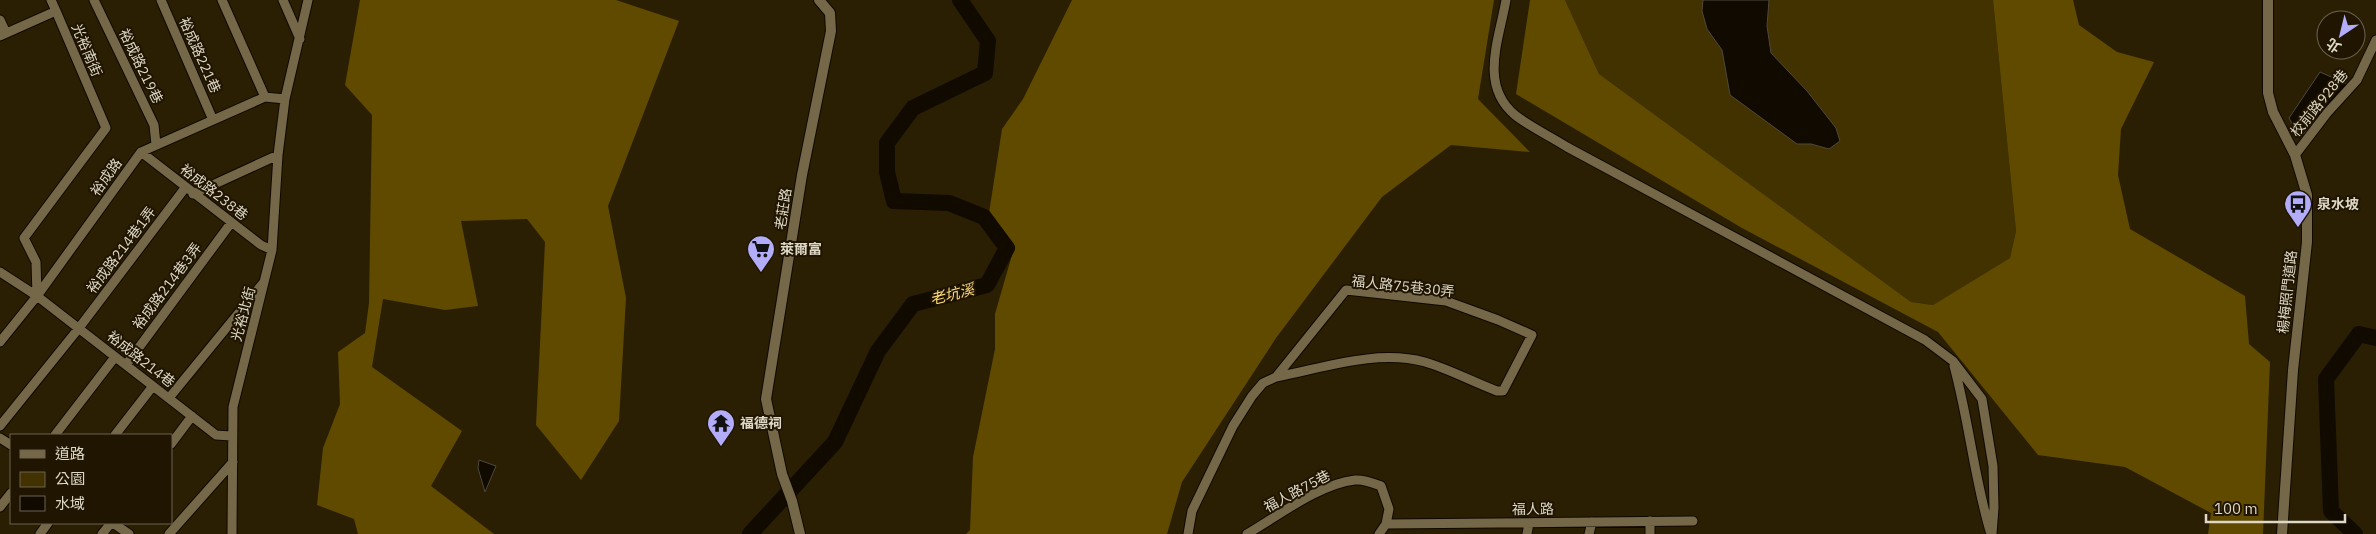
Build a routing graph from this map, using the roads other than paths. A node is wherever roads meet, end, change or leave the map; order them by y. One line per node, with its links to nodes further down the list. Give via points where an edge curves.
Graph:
1 (51, 0): 10 (street, 光裕南街)
2 (94, 0): 18 (street, 裕成路219巷, via 154,125)
3 (161, 0): 17 (street, 裕成路221巷)
4 (222, 0): 15 (street)
5 (283, 0): 13 (street)
6 (308, 0): 13 (street)
7 (820, 0): 58 (street, 老莊路, via 830,13 831,31 802,175 767,393 776,449)
8 (1506, 0): 32 (street, via 1494,66 1494,85 1500,100 1515,115 1925,340)
9 (2268, 0): 21 (street, 楊梅照門道路, via 2268,93 2273,112)
10 (56, 11): 12 (street); 28 (street, 光裕南街, via 106,128 24,238 36,262)
11 (0, 20): 12 (street)
12 (3, 35)
13 (300, 39): 16 (street)
14 (2376, 40): 21 (street, 校前路928巷, via 2357,80)
15 (265, 97): 16 (street, 裕成路); 17 (street, 裕成路)
16 (285, 99): 20 (street, 光裕北街)
17 (213, 120): 18 (street, 裕成路)
18 (156, 145): 19 (street, 裕成路)
19 (141, 152): 22 (street, 裕成路238巷); 28 (street, 裕成路)
20 (278, 155): 23 (street); 25 (street, 光裕北街)
21 (2295, 155): 67 (street, 楊梅照門道路, via 2307,195 2307,242 2292,370)
22 (185, 188): 23 (street, 裕成路238巷); 29 (street, 裕成路214巷1弄)
23 (192, 194): 24 (street, 裕成路238巷)
24 (231, 223): 25 (street, 裕成路238巷, via 261,246); 33 (street, 裕成路214巷3弄)
25 (272, 250): 27 (street, 光裕北街)
26 (0, 272): 28 (street, 裕成路214巷)
27 (266, 280): 36 (street); 41 (street, 光裕北街, via 233,407)
28 (37, 296): 29 (street, 裕成路214巷); 30 (street, 裕成路)
29 (79, 328): 31 (street, 裕成路214巷); 38 (street, 裕成路214巷1弄)
30 (0, 342)
31 (115, 357): 33 (street, 裕成路214巷); 39 (street)
32 (1953, 361): 66 (street, via 1981,502); 66 (street, via 1982,399 1994,466)
33 (126, 364): 35 (street, 裕成路214巷)
34 (1276, 377): 34 (street, 福人路75巷30弄, via 1346,290 1446,301 1532,335 1504,391 1497,392 1425,362 1390,357 1363,359); 59 (street, via 1263,383 1232,426 1192,512)
35 (153, 386): 36 (street, 裕成路214巷); 40 (street)
36 (169, 398): 37 (street, 裕成路214巷)
37 (192, 416): 41 (street, 裕成路214巷, via 216,435); 42 (street)
38 (0, 426)
39 (56, 434)
40 (116, 434)
41 (231, 436): 43 (street, 光裕北街)
42 (172, 443)
43 (233, 462): 56 (street); 57 (street, 光裕北街)
44 (10, 494): 45 (street)
45 (0, 507)
46 (1650, 521): 47 (street, 福人路); 48 (street, 福人路); 65 (street)
47 (1693, 521)
48 (1592, 522): 49 (street, 福人路); 64 (street)
49 (1529, 523): 53 (street, 福人路); 63 (street)
50 (111, 524): 54 (street)
51 (114, 524): 55 (street)
52 (1386, 524): 53 (street, 福人路); 60 (street, 福人路75巷, via 1389,509 1381,486 1356,480 1333,485); 61 (street)
53 (1462, 524): 62 (street)
54 (102, 534)
55 (129, 534)
56 (168, 534)
57 (232, 534)
58 (800, 534)
59 (1188, 534)
60 (1247, 534)
61 (1379, 534)
62 (1462, 534)
63 (1527, 534)
64 (1589, 534)
65 (1650, 534)
66 (1992, 534)
67 (2282, 534)

